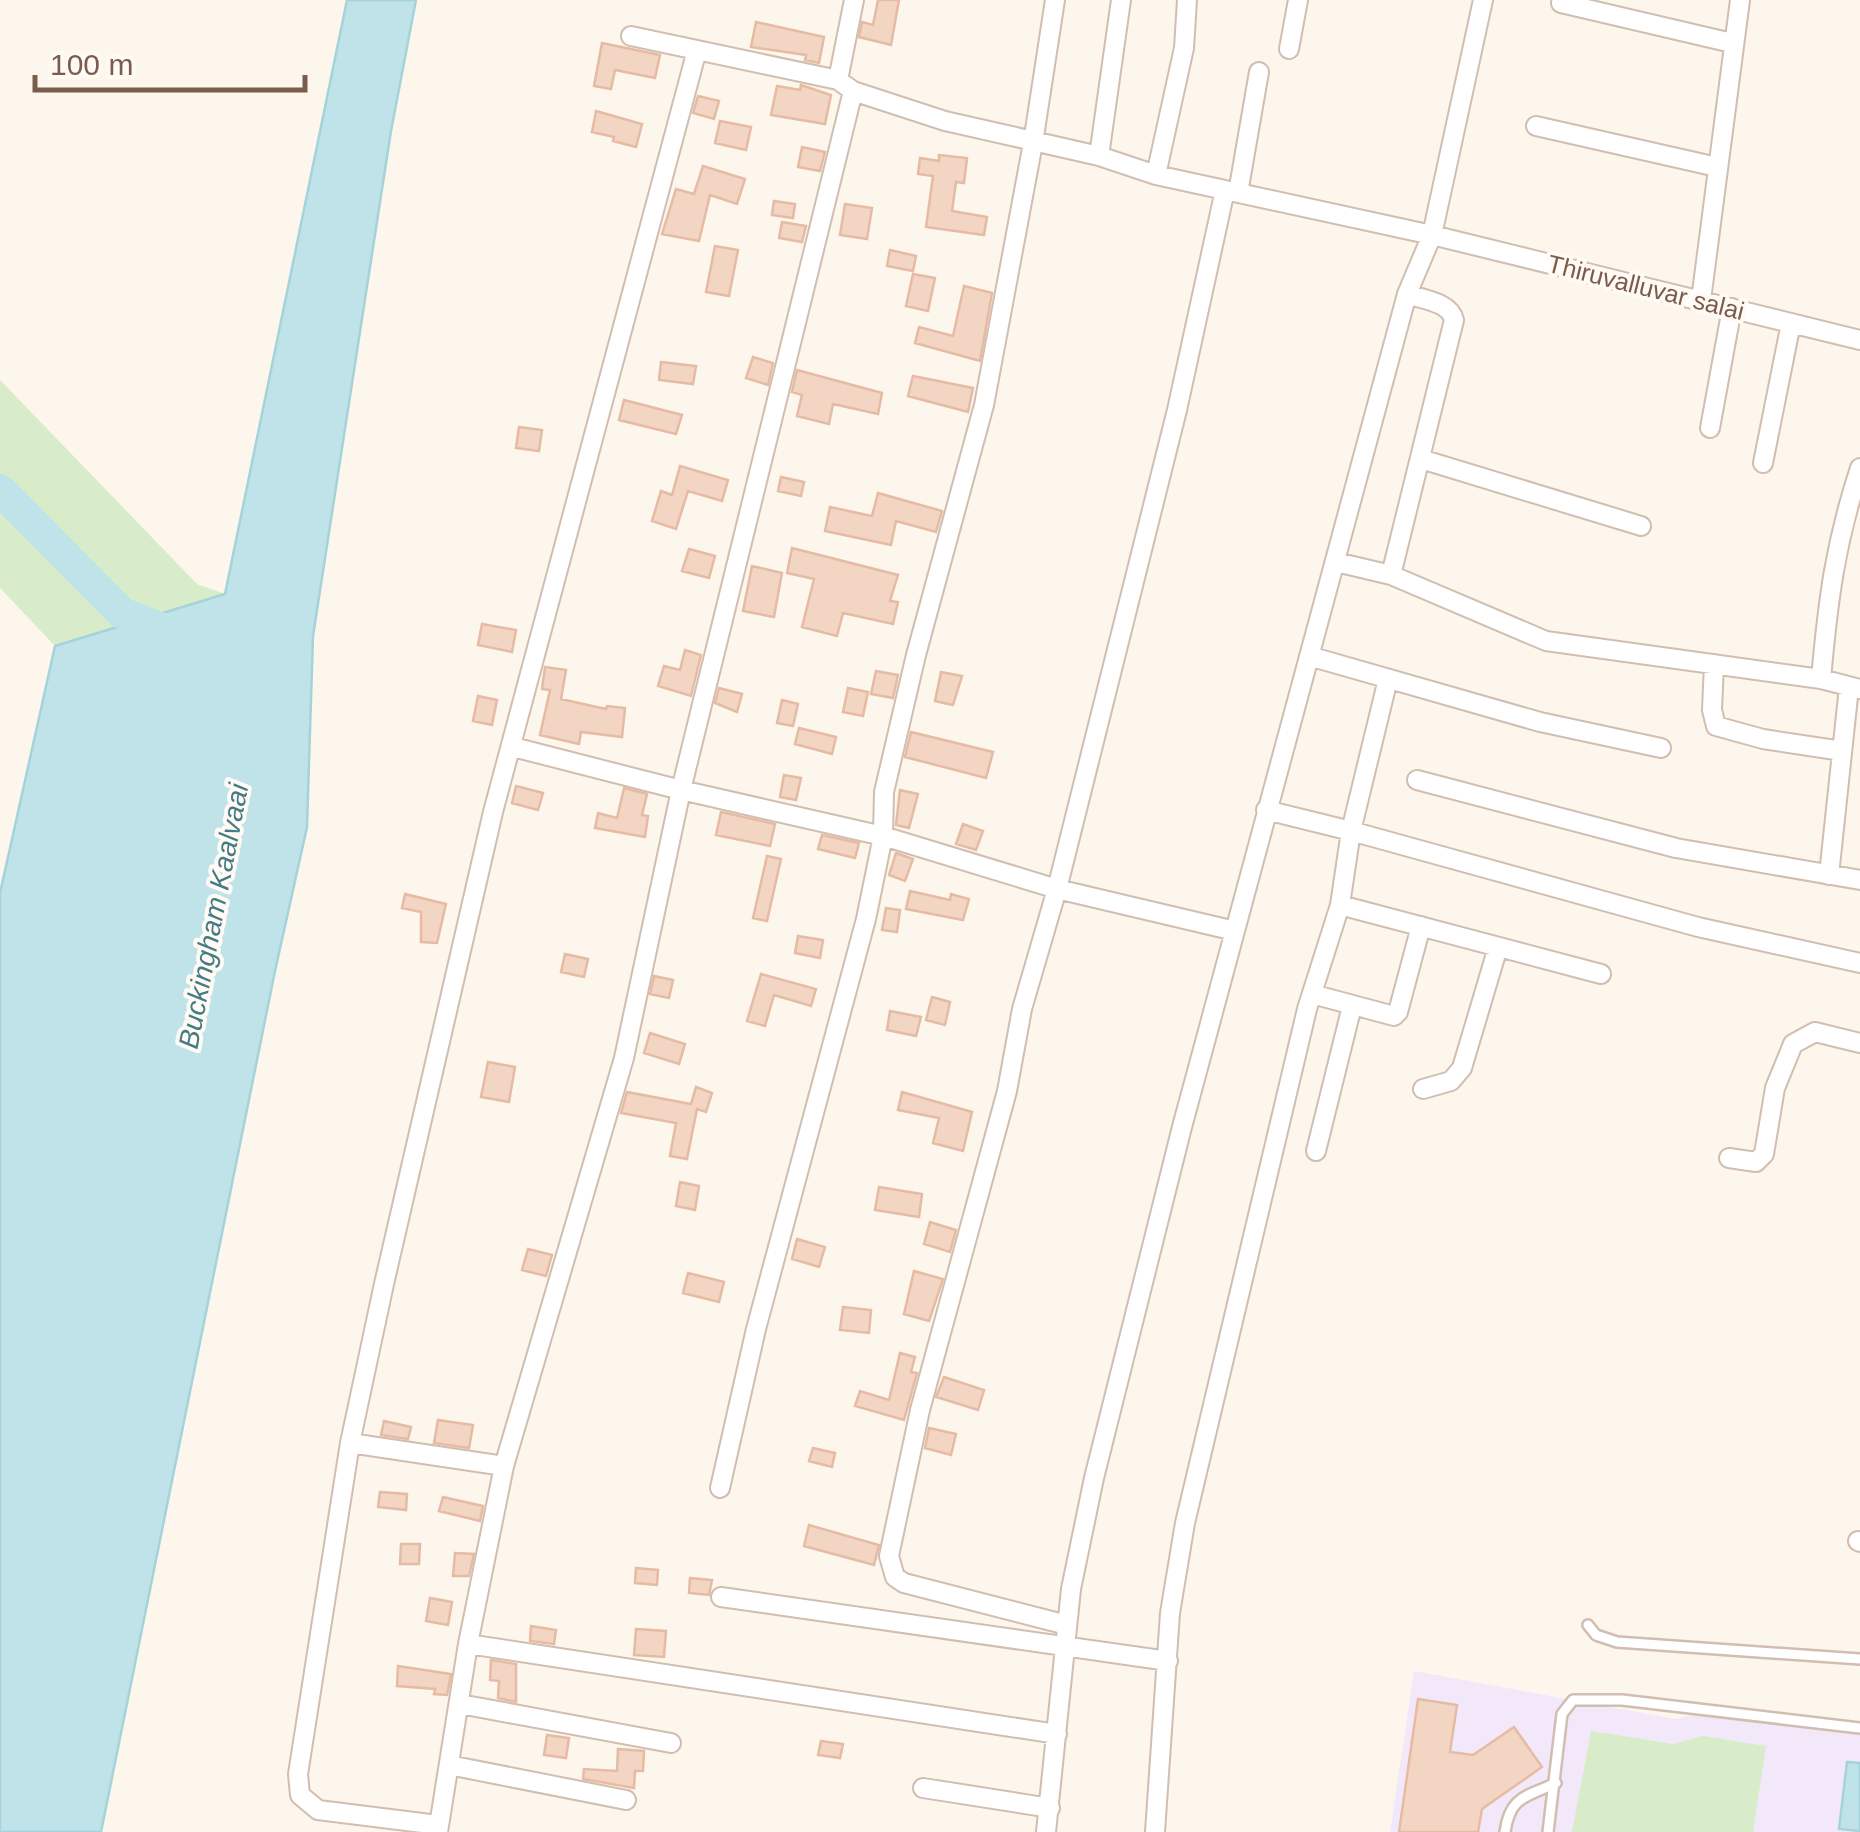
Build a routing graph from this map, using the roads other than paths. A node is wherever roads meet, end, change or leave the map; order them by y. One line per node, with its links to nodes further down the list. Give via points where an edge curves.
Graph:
1 (854, 0): 14 (street)
2 (1055, 0): 16 (street)
3 (1121, 0): 17 (street)
4 (1187, 0): 19 (street, via 1184,48)
5 (1298, 0): 12 (street)
6 (1483, 0): 21 (street)
7 (1740, 0): 10 (street)
8 (1560, 3): 10 (street)
9 (631, 36): 11 (street, Thiruvalluvar salai)
10 (1732, 43): 18 (street)
11 (697, 50): 14 (street, Thiruvalluvar salai); 39 (street)
12 (1289, 50)
13 (1260, 72): 20 (street)
14 (845, 86): 16 (street, Thiruvalluvar salai); 43 (street)
15 (1536, 126): 18 (street)
16 (1033, 143): 17 (street, Thiruvalluvar salai); 46 (street, via 984,405 884,792)
17 (1099, 156): 19 (street, Thiruvalluvar salai)
18 (1717, 168): 23 (street)
19 (1156, 175): 20 (street, Thiruvalluvar salai)
20 (1232, 191): 21 (street, Thiruvalluvar salai); 49 (street)
21 (1432, 235): 22 (street); 23 (street, Thiruvalluvar salai)
22 (1407, 294): 28 (street, via 1445,306 1454,320); 32 (street)
23 (1701, 300): 24 (street, Thiruvalluvar salai)
24 (1732, 308): 25 (street, Thiruvalluvar salai); 27 (street)
25 (1791, 323): 26 (street, Thiruvalluvar salai); 29 (street)
26 (1860, 340)
27 (1710, 428)
28 (1421, 459): 31 (street); 33 (street)
29 (1763, 463)
30 (1860, 468): 37 (street, via 1830,578)
31 (1640, 526)
32 (1336, 562): 33 (street); 34 (street)
33 (1391, 575): 35 (street, via 1546,641)
34 (1309, 656): 36 (street); 44 (street)
35 (1714, 664): 37 (street); 41 (street, via 1716,726)
36 (1388, 678): 40 (street, via 1540,722); 45 (street)
37 (1821, 679): 38 (street)
38 (1854, 688): 41 (street)
39 (513, 747): 43 (street); 62 (street)
40 (1662, 748)
41 (1842, 750): 47 (street)
42 (1417, 780): 47 (street, via 1676,848)
43 (681, 790): 46 (street); 63 (street, via 624,1058)
44 (1266, 810): 45 (street); 52 (street)
45 (1351, 831): 50 (street); 54 (street, via 1698,927)
46 (883, 836): 49 (street); 64 (street)
47 (1828, 875): 48 (street)
48 (1860, 880)
49 (1056, 889): 52 (street); 66 (street, via 920,1410 890,1556 895,1577 904,1583)
50 (1340, 905): 51 (street); 56 (street)
51 (1421, 926): 53 (street); 57 (street, via 1398,1012 1389,1017)
52 (1234, 932): 66 (street, via 1094,1478)
53 (1498, 947): 55 (street); 59 (street, via 1462,1068 1452,1081)
54 (1860, 963)
55 (1601, 974)
56 (1312, 994): 57 (street); 71 (street, via 1185,1523)
57 (1352, 1006): 60 (street)
58 (1860, 1043): 61 (street, via 1815,1032 1793,1044 1776,1088 1764,1154 1756,1162)
59 (1423, 1089)
60 (1316, 1151)
61 (1730, 1158)
62 (350, 1443): 63 (street); 81 (street, via 298,1787 318,1810)
63 (504, 1466): 68 (street)
64 (720, 1488)
65 (720, 1597): 69 (street)
66 (1067, 1625): 69 (street)
67 (1588, 1625): 70 (lane, via 1617,1642)
68 (468, 1644): 72 (street); 74 (street)
69 (1065, 1646): 71 (street); 74 (street)
70 (1860, 1659)
71 (1168, 1661): 83 (street)
72 (460, 1704): 75 (street); 76 (street)
73 (1860, 1728): 77 (lane, via 1572,1700 1562,1714)
74 (1058, 1734): 80 (street)
75 (671, 1743)
76 (450, 1765): 79 (street); 81 (street)
77 (1556, 1783): 84 (lane, via 1516,1802); 85 (lane)
78 (922, 1788): 80 (street)
79 (626, 1800)
80 (1050, 1808): 82 (street)
81 (438, 1829)
82 (1046, 1832)
83 (1155, 1832)
84 (1505, 1832)
85 (1548, 1832)

